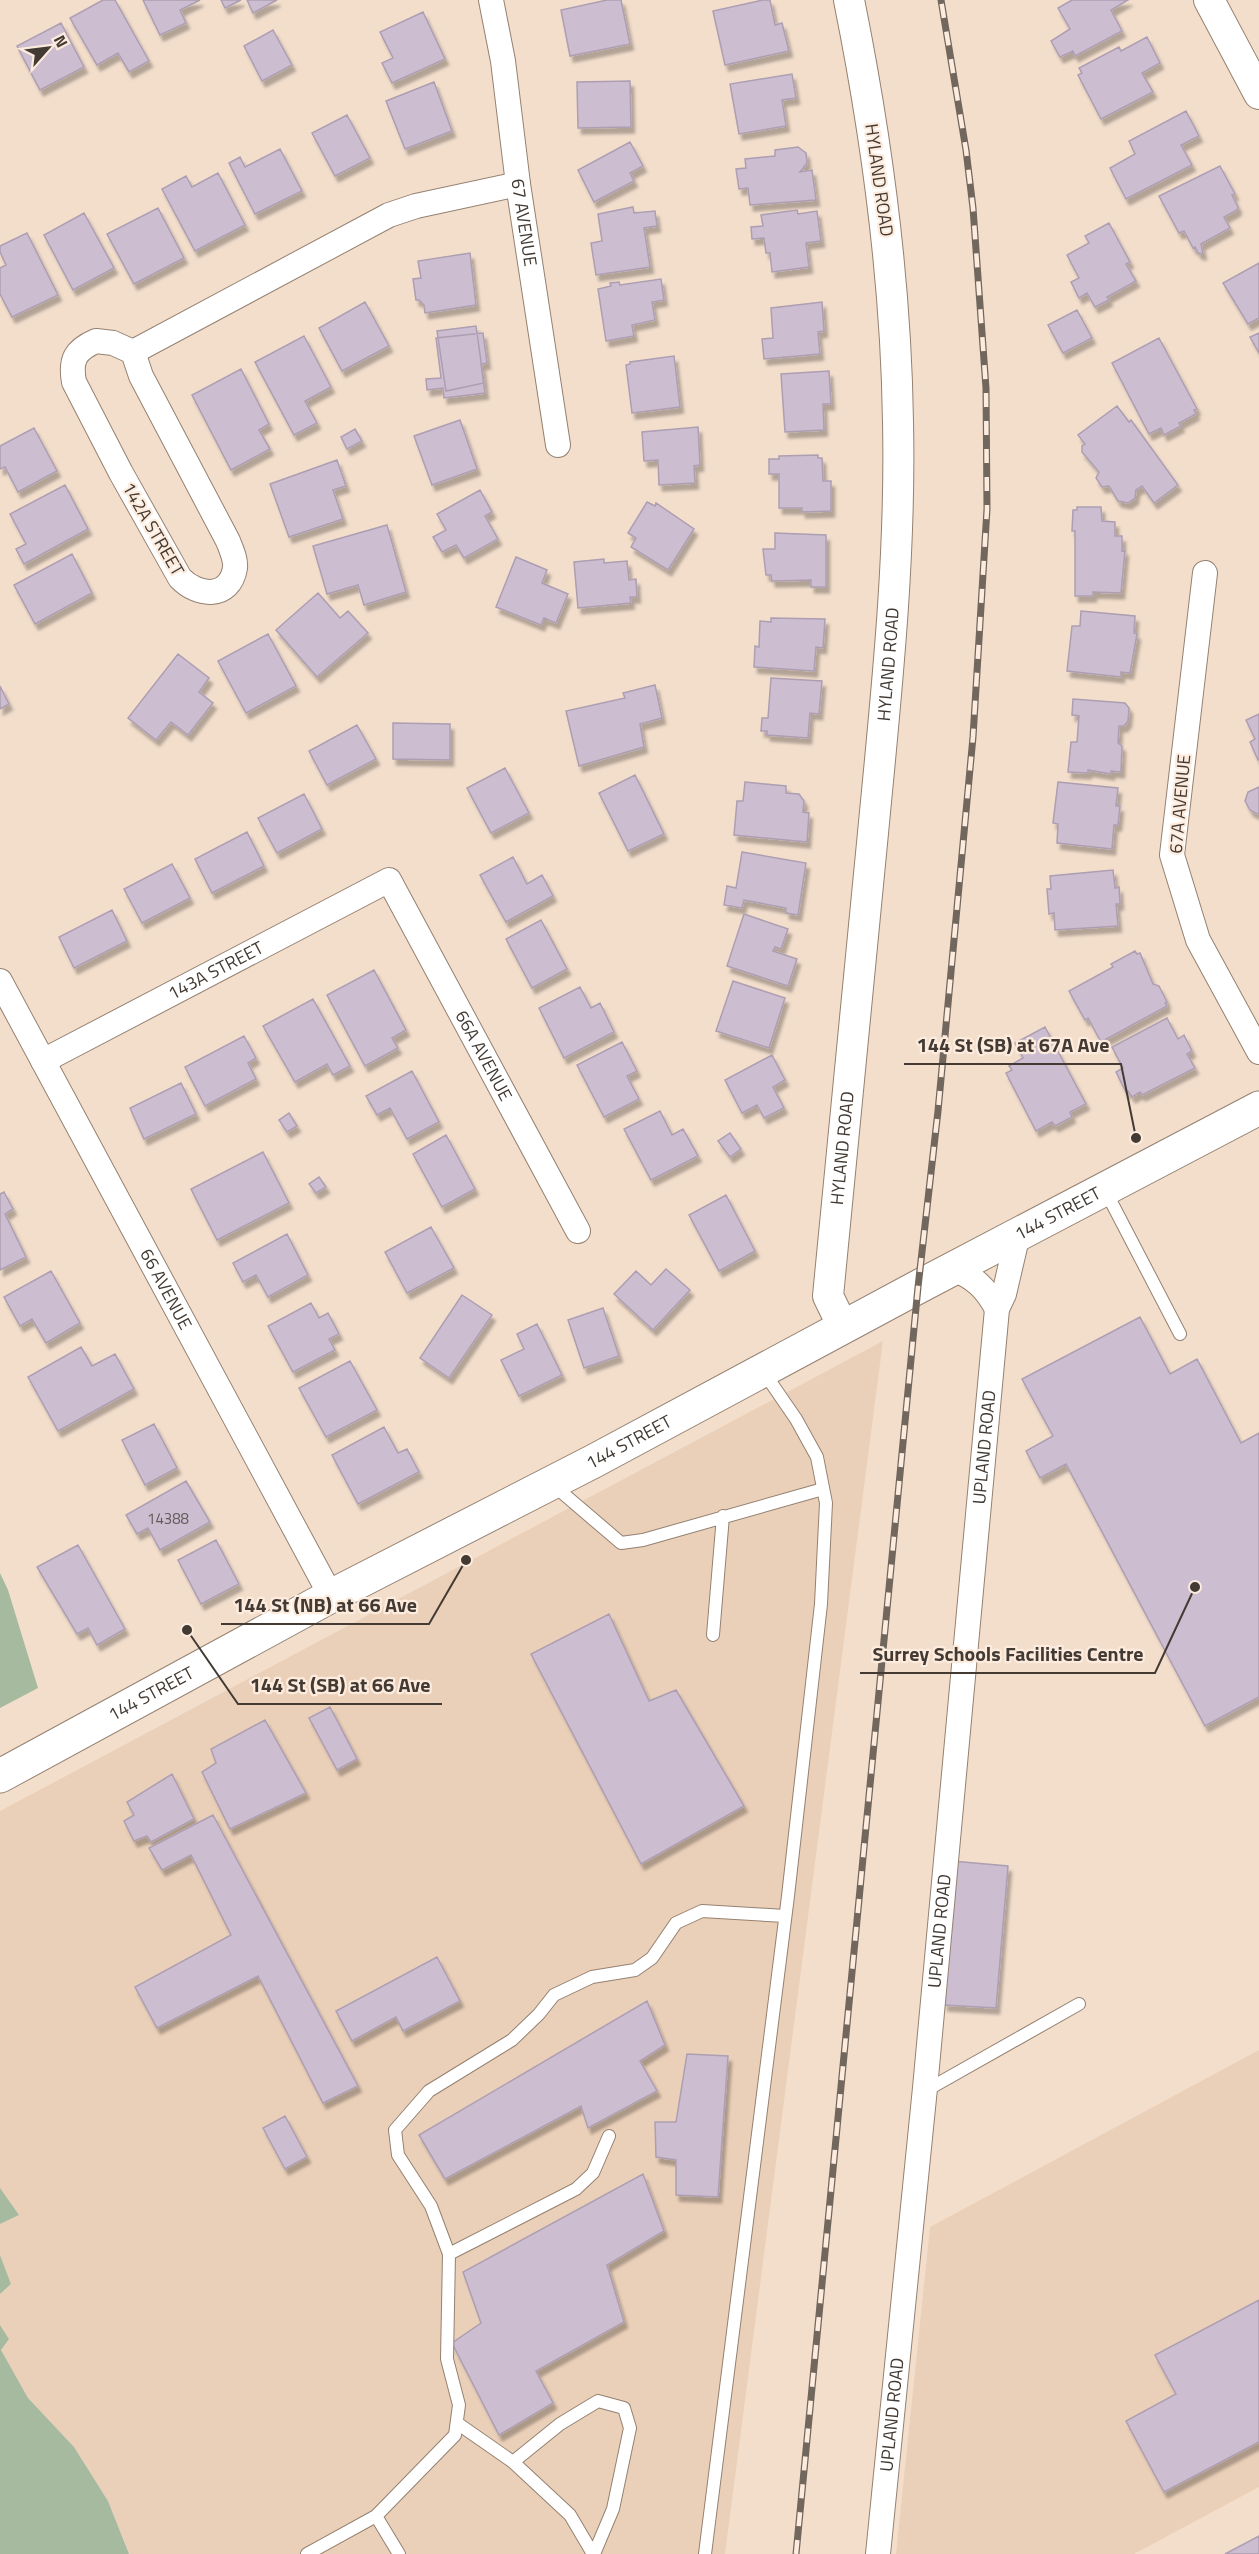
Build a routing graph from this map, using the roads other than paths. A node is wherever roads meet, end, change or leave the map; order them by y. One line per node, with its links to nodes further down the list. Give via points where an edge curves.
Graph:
1 (491, 0): 5 (street, 67 AVENUE, via 503,61)
2 (849, 0): 19 (street, HYLAND ROAD, via 885,225 898,434 895,598 828,1296)
3 (1209, 0): 4 (street)
4 (1259, 94)
5 (518, 184): 6 (street, via 389,215); 7 (street, 67 AVENUE)
6 (133, 352): 6 (street, 142A STREET, via 113,343 96,341 85,346 71,367 74,382 180,578 199,592 216,591 231,577 234,558 141,376)
7 (558, 446)
8 (1205, 573): 11 (street, 67A AVENUE, via 1172,855 1198,940)
9 (389, 880): 12 (street, 143A STREET); 15 (street, 66A AVENUE)
10 (0, 981): 12 (street, 66 AVENUE)
11 (1259, 1052)
12 (43, 1061): 25 (street, 66 AVENUE)
13 (1259, 1108): 14 (main road, 144 STREET)
14 (1104, 1188): 16 (main road, 144 STREET); 20 (lane)
15 (578, 1231)
16 (1018, 1234): 17 (main road, 144 STREET); 18 (street, UPLAND ROAD)
17 (953, 1269): 18 (street, via 978,1281); 19 (main road, 144 STREET)
18 (997, 1308): 30 (street, UPLAND ROAD)
19 (843, 1327): 21 (main road, 144 STREET)
20 (1180, 1334)
21 (762, 1370): 22 (main road, 144 STREET); 23 (lane, via 817,1457)
22 (551, 1483): 24 (lane, via 621,1543); 25 (main road, 144 STREET)
23 (823, 1489): 24 (lane); 28 (lane, via 826,1503 821,1604)
24 (723, 1516): 26 (lane)
25 (331, 1596): 27 (main road, 144 STREET)
26 (713, 1635)
27 (0, 1776)
28 (785, 1917): 32 (lane, via 702,1911 676,1923 652,1958 635,1970 592,1977 554,1995 512,2040 429,2091 395,2130 398,2155 430,2206); 39 (lane)
29 (1079, 2004): 30 (lane)
30 (925, 2091): 40 (street, UPLAND ROAD)
31 (609, 2136): 32 (lane, via 593,2173 576,2189)
32 (448, 2254): 33 (lane, via 447,2359 459,2405)
33 (457, 2423): 34 (lane); 35 (lane, via 454,2435)
34 (513, 2462): 38 (lane, via 570,2516); 38 (lane, via 560,2424 598,2402 624,2408 630,2428 614,2509)
35 (376, 2516): 36 (lane); 37 (lane)
36 (307, 2554)
37 (399, 2554)
38 (593, 2554)
39 (705, 2554)
40 (878, 2554)

